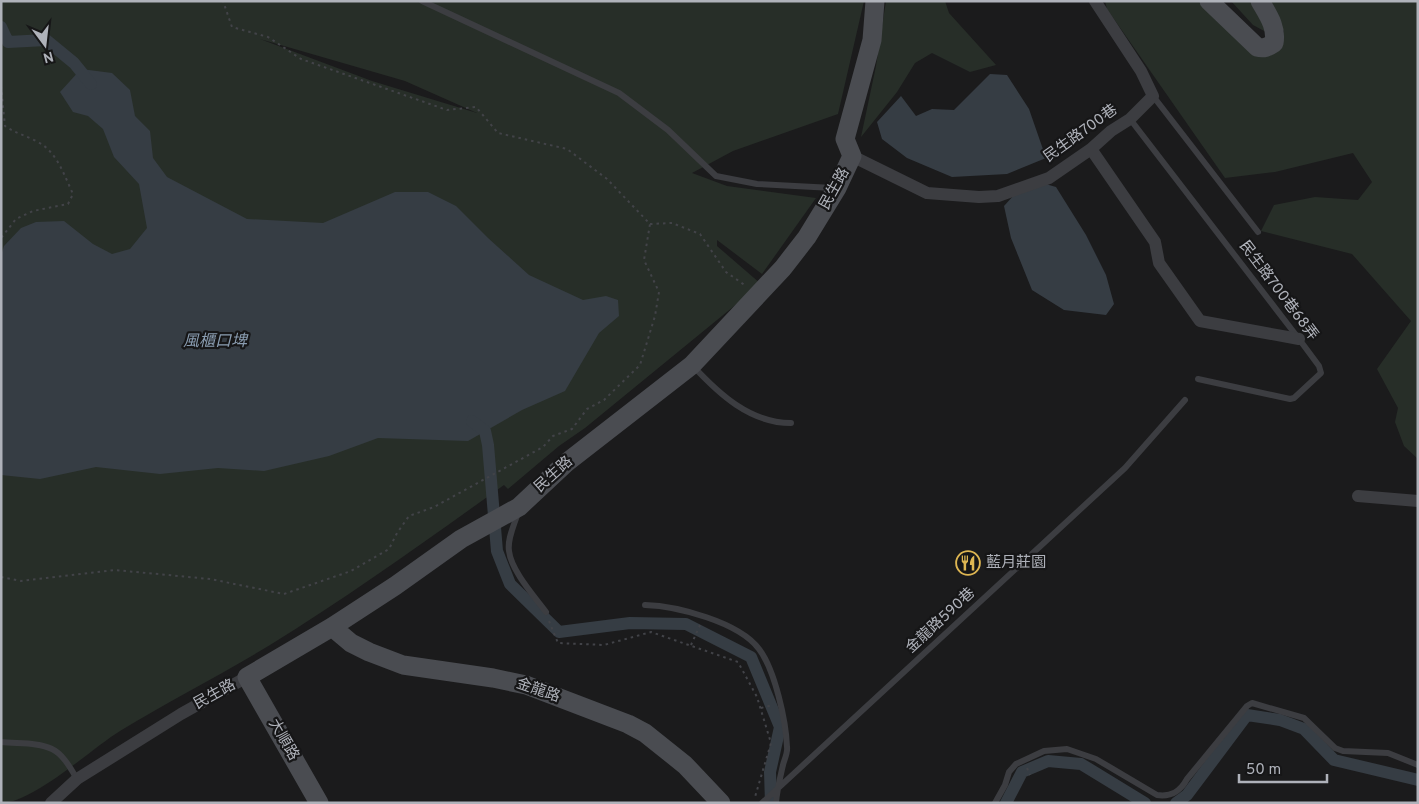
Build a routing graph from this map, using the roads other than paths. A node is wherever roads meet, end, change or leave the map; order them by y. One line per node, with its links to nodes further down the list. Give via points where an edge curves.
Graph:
1 (422, 1): 10 (lane, via 619,93 668,130 716,176 757,184)
2 (875, 1): 9 (street, 民生路, via 872,40 845,139)
3 (1095, 1): 6 (street)
4 (1209, 1): 5 (street, via 1257,47 1262,48 1274,43 1276,34)
5 (1260, 1)
6 (1153, 96): 7 (street, 民生路700巷); 11 (lane)
7 (1130, 119): 8 (street, 民生路700巷); 12 (lane, 民生路700巷68弄)
8 (1091, 149): 9 (street, 民生路700巷, via 1048,178 998,196 979,197 927,193); 12 (street, via 1155,242 1159,262 1200,321)
9 (852, 156): 10 (street, 民生路)
10 (837, 188): 13 (street, 民生路, via 807,237 783,268)
11 (1258, 232)
12 (1299, 339): 14 (lane, 民生路700巷68弄, via 1319,366 1321,374 1294,398)
13 (692, 365): 16 (lane, via 715,389 750,414 776,423); 19 (street, 民生路)
14 (1198, 379)
15 (1185, 400): 27 (lane, 金龍路590巷, via 1125,468)
16 (791, 423)
17 (1358, 496): 18 (street)
18 (1418, 501)
19 (519, 504): 21 (lane, via 509,541 512,564); 22 (street, 民生路, via 461,539)
20 (645, 605): 27 (lane, via 668,606 704,616 742,634 760,650 777,686 788,750)
21 (546, 612)
22 (332, 627): 23 (street, 民生路); 30 (street, 金龍路, via 352,644 403,665 494,678 526,686 628,724 645,733 685,765)
23 (247, 677): 26 (street, 民生路, via 180,714); 29 (street, 大順路)
24 (1, 742): 26 (lane, via 53,749)
25 (1418, 765): 33 (lane, via 1388,753 1343,751 1335,748 1304,718 1252,704 1247,706 1182,788 1166,796 1157,795 1096,759 1068,749 1044,751 1016,764)
26 (77, 779): 28 (street, 民生路)
27 (775, 791): 31 (lane, 金龍路590巷); 32 (lane)
28 (51, 803)
29 (319, 803)
30 (721, 803)
31 (762, 803)
32 (776, 803)
33 (995, 803)

